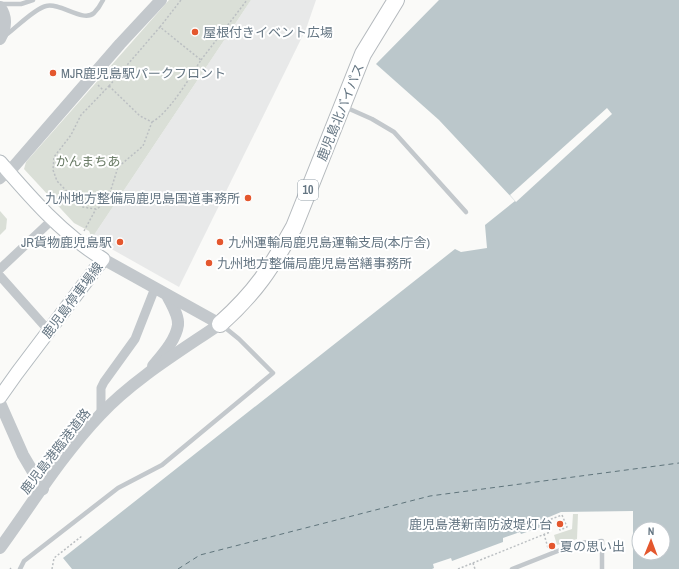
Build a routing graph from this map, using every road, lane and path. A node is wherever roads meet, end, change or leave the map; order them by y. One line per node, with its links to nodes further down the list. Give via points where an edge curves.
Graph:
1 (33, 0): 7 (lane)
2 (104, 0): 9 (lane, via 90,15 78,14 56,6 44,6)
3 (162, 0): 16 (street)
4 (181, 0): 8 (path)
5 (248, 0): 10 (path)
6 (396, 0): 14 (highway, 鹿児島北バイパス / 10, via 363,54)
7 (0, 6): 9 (street, via 6,22)
8 (160, 27): 10 (path); 12 (path)
9 (0, 38)
10 (201, 60): 15 (path, via 182,90 158,119)
11 (95, 83): 13 (path)
12 (109, 86): 13 (path); 15 (path, via 140,116)
13 (104, 91): 17 (path, via 81,115 57,151 52,170 56,181 75,201 82,207)
14 (341, 106): 18 (lane, via 394,132); 26 (highway, 鹿児島北バイパス / 10, via 294,227 283,247 259,285)
15 (152, 122): 17 (path, via 143,146 139,152 124,160 118,167 108,199)
16 (3, 171): 19 (main road, 鹿児島停車場線)
17 (96, 209): 20 (path)
18 (466, 212)
19 (52, 219): 21 (main road, 鹿児島停車場線, via 75,241); 22 (street)
20 (84, 231)
21 (103, 259): 24 (street); 27 (main road, 鹿児島停車場線)
22 (0, 268)
23 (0, 276): 27 (street)
24 (155, 288): 25 (street); 31 (street, via 135,339 101,388)
25 (167, 295): 26 (street); 28 (street, via 178,325 168,347)
26 (220, 324): 28 (street, 鹿児島港臨港道路); 39 (lane, via 273,373 162,465 118,488 24,561)
27 (49, 331): 29 (main road, 鹿児島停車場線)
28 (146, 375): 31 (street, 鹿児島港臨港道路)
29 (0, 397)
30 (0, 403): 32 (street, via 23,455)
31 (101, 414): 32 (street, 鹿児島港臨港道路)
32 (43, 489): 36 (street, 鹿児島港臨港道路)
33 (559, 527): 34 (path, via 560,530 567,528 562,515 546,521 550,532)
34 (544, 534): 37 (path); 38 (path)
35 (82, 536): 40 (path, via 54,558)
36 (0, 548)
37 (550, 553): 43 (lane); 44 (lane, via 578,543 602,541)
38 (473, 564): 41 (path); 42 (path)
39 (20, 569)
40 (52, 569)
41 (458, 569)
42 (475, 569)
43 (512, 569)
44 (602, 569)

